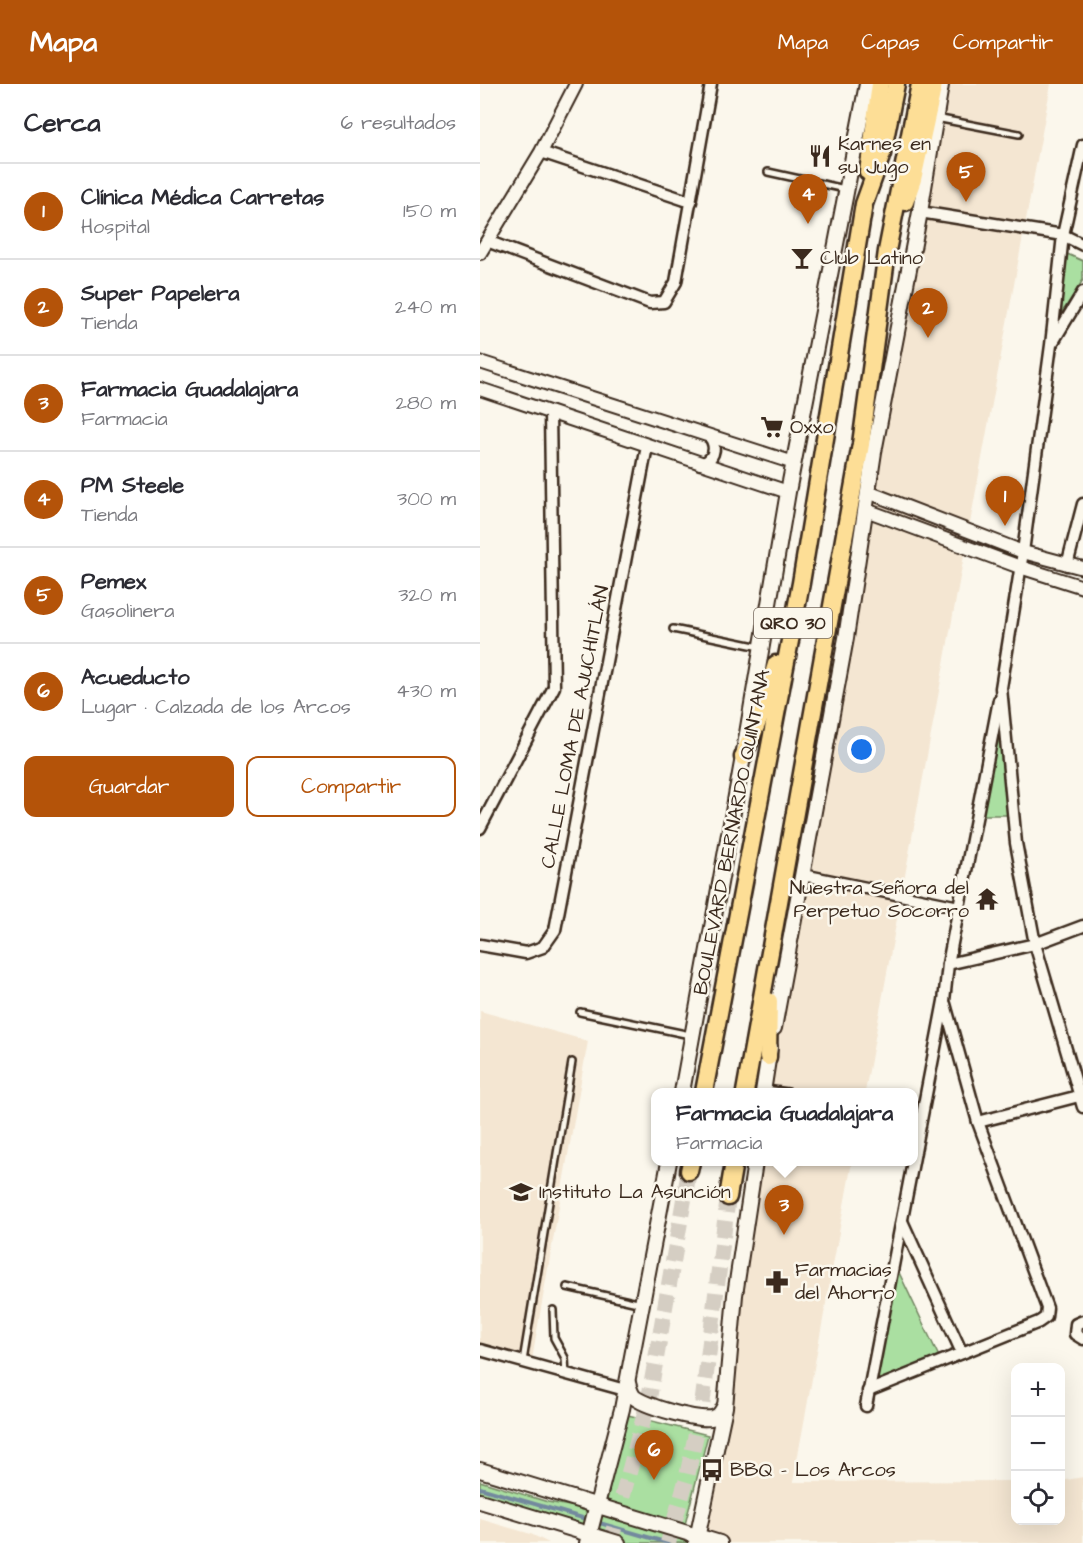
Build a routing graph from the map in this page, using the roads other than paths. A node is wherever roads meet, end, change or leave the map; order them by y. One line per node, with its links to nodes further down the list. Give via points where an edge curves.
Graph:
1 (576, 84): 12 (street)
2 (711, 84): 15 (street)
3 (867, 84): 14 (main road, BOULEVARD BERNARDO QUINTANA)
4 (880, 84): 16 (highway)
5 (896, 84): 16 (highway, BOULEVARD BERNARDO QUINTANA / QRO 30, via 882,154)
6 (920, 84): 21 (highway, QRO 30)
7 (934, 84): 21 (highway, via 913,179)
8 (942, 84): 9 (main road)
9 (936, 118): 10 (lane); 17 (main road)
10 (1019, 134)
11 (1083, 145): 18 (street)
12 (541, 152): 15 (street); 19 (street)
13 (768, 172): 14 (lane)
14 (848, 189): 30 (main road, BOULEVARD BERNARDO QUINTANA)
15 (690, 202): 19 (street, via 676,282 664,302 650,303)
16 (864, 204): 40 (highway, BOULEVARD BERNARDO QUINTANA / QRO 30)
17 (920, 212): 18 (street); 33 (main road)
18 (1063, 236): 20 (street); 24 (street)
19 (487, 242): 22 (street)
20 (1083, 245)
21 (887, 251): 46 (highway, QRO 30, via 861,444)
22 (480, 254)
23 (1083, 292): 24 (street)
24 (1051, 345): 36 (street)
25 (480, 362): 28 (street)
26 (480, 388): 27 (street)
27 (550, 412): 29 (street); 47 (street, CALLE LOMA DE AJUCHITLÁN, via 554,687)
28 (710, 437): 30 (street); 31 (street, via 714,442 713,455)
29 (647, 446): 31 (street); 52 (street, CALLE LOMA DE AJUCHITLÁN, via 555,930 543,947 526,953)
30 (794, 463): 32 (main road, BOULEVARD BERNARDO QUINTANA)
31 (700, 464): 32 (street)
32 (788, 492): 43 (main road, BOULEVARD BERNARDO QUINTANA)
33 (868, 492): 35 (main road); 36 (street)
34 (1083, 504): 37 (street)
35 (866, 510): 38 (street); 48 (main road)
36 (1023, 552): 37 (street); 38 (street)
37 (1067, 565): 39 (street)
38 (1020, 567): 41 (street); 44 (street)
39 (1083, 568)
40 (801, 583): 45 (highway, via 760,717); 60 (highway, BOULEVARD BERNARDO QUINTANA / QRO 30)
41 (1083, 587)
42 (673, 629): 43 (lane)
43 (762, 647): 45 (main road, BOULEVARD BERNARDO QUINTANA)
44 (1001, 688): 49 (street); 51 (street, via 1016,843)
45 (743, 757): 56 (main road, BOULEVARD BERNARDO QUINTANA)
46 (801, 778): 57 (highway, via 803,800 769,1006); 61 (highway, QRO 30)
47 (480, 828)
48 (803, 875): 49 (street); 57 (main road)
49 (959, 907): 53 (street)
50 (1083, 926): 51 (street)
51 (1035, 944): 53 (street); 63 (street)
52 (480, 945)
53 (948, 964): 54 (street)
54 (944, 1001): 64 (street); 65 (street)
55 (580, 1012): 56 (lane)
56 (692, 1036): 59 (main road, BOULEVARD BERNARDO QUINTANA)
57 (768, 1057): 62 (main road)
58 (572, 1062): 79 (lane)
59 (683, 1088)
60 (705, 1088)
61 (746, 1088)
62 (763, 1088)
63 (1081, 1102): 64 (street)
64 (978, 1122): 78 (street, via 1047,1308 1046,1317 1039,1322)
65 (918, 1137)
66 (668, 1166): 73 (main road)
67 (733, 1166): 70 (highway)
68 (754, 1166): 84 (main road, via 735,1295)
69 (912, 1166): 71 (street)
70 (729, 1197)
71 (902, 1220): 78 (street); 82 (street)
72 (567, 1287): 73 (lane)
73 (643, 1304): 81 (main road)
74 (553, 1310): 80 (lane, via 554,1338 565,1358)
75 (1083, 1321): 76 (street, via 1074,1328 1075,1334)
76 (1083, 1339)
77 (480, 1350): 79 (street)
78 (962, 1353): 82 (street)
79 (523, 1363): 80 (street)
80 (566, 1374): 81 (street)
81 (626, 1386): 84 (main road, via 642,1402 706,1419 717,1417); 87 (main road)
82 (868, 1391): 83 (street)
83 (866, 1406)
84 (725, 1407): 89 (main road)
85 (480, 1470): 87 (main road)
86 (480, 1501): 88 (main road)
87 (597, 1504): 88 (main road); 89 (main road)
88 (588, 1538): 90 (main road)
89 (696, 1540): 91 (main road)
90 (618, 1543)
91 (720, 1543)

